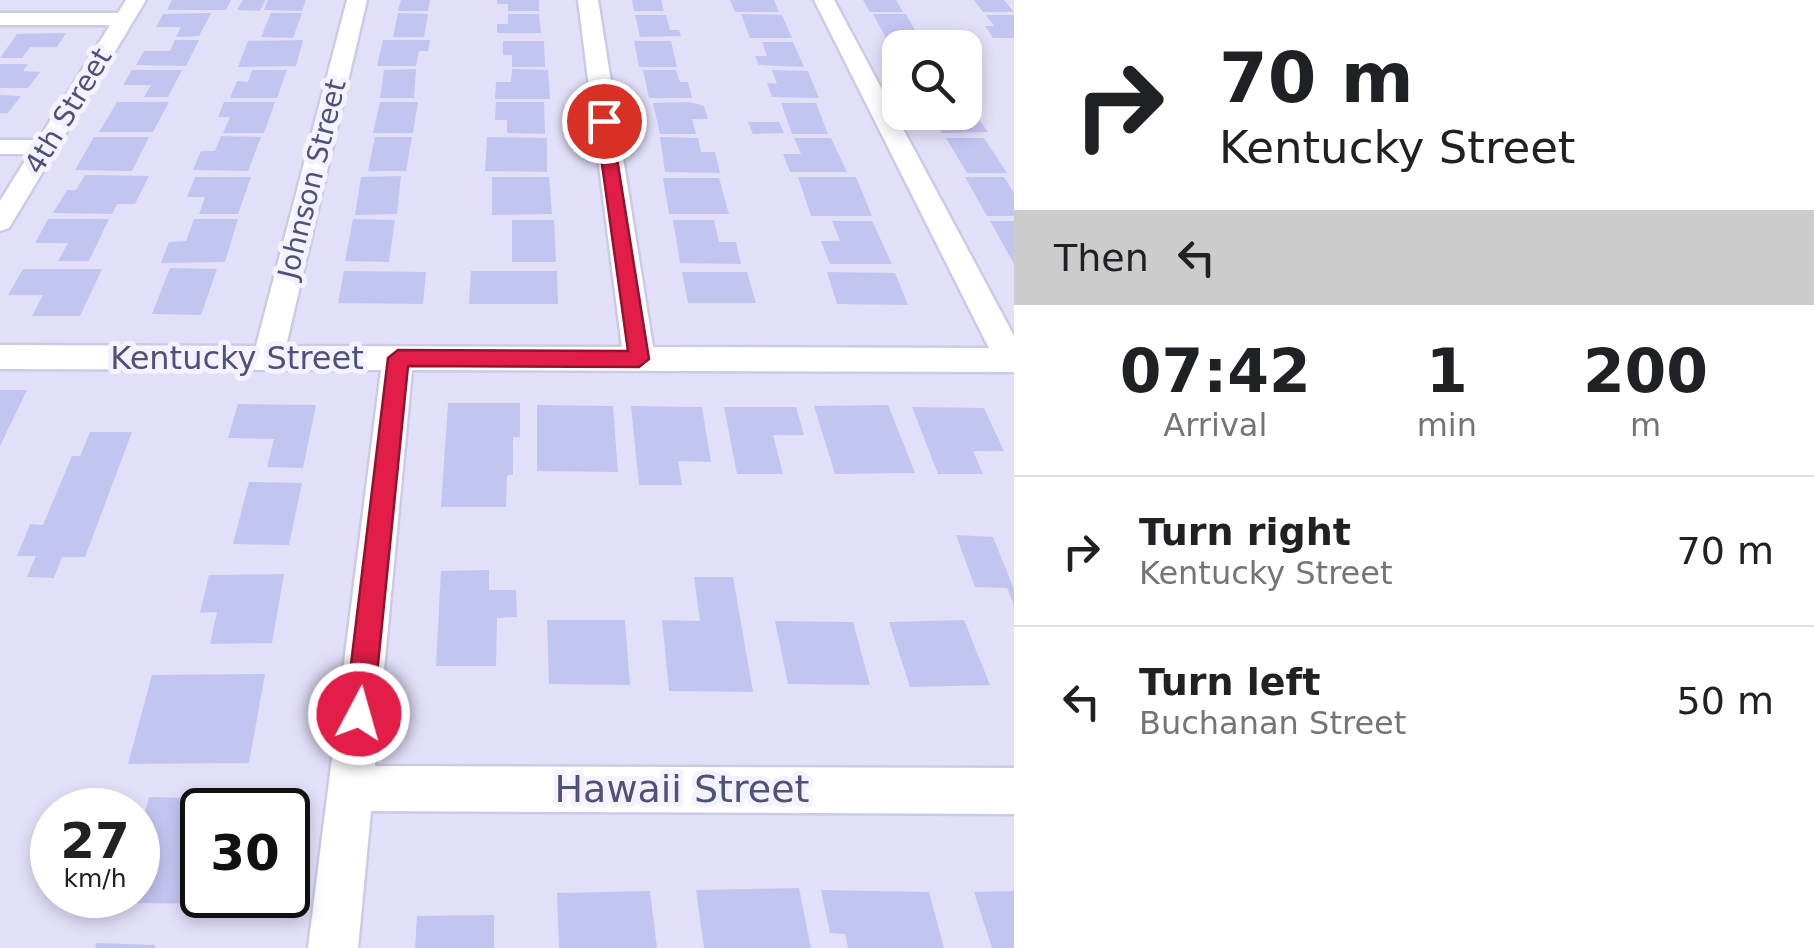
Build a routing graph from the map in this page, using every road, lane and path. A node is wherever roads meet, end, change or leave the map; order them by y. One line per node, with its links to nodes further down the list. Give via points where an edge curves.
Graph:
1 (357, 0): 10 (street, Johnson Street)
2 (588, 0): 12 (street)
3 (824, 0): 13 (street)
4 (130, 10): 5 (street); 7 (street, 4th Street)
5 (0, 19)
6 (0, 147): 7 (street)
7 (46, 147): 8 (street, 4th Street)
8 (0, 222)
9 (0, 357): 10 (street, Kentucky Street)
10 (268, 358): 11 (street, Kentucky Street)
11 (398, 358): 12 (street, Kentucky Street); 14 (street)
12 (639, 359): 13 (street, Kentucky Street)
13 (1012, 360)
14 (350, 788): 15 (street, Hawaii Street); 16 (street)
15 (1014, 791)
16 (332, 948)

